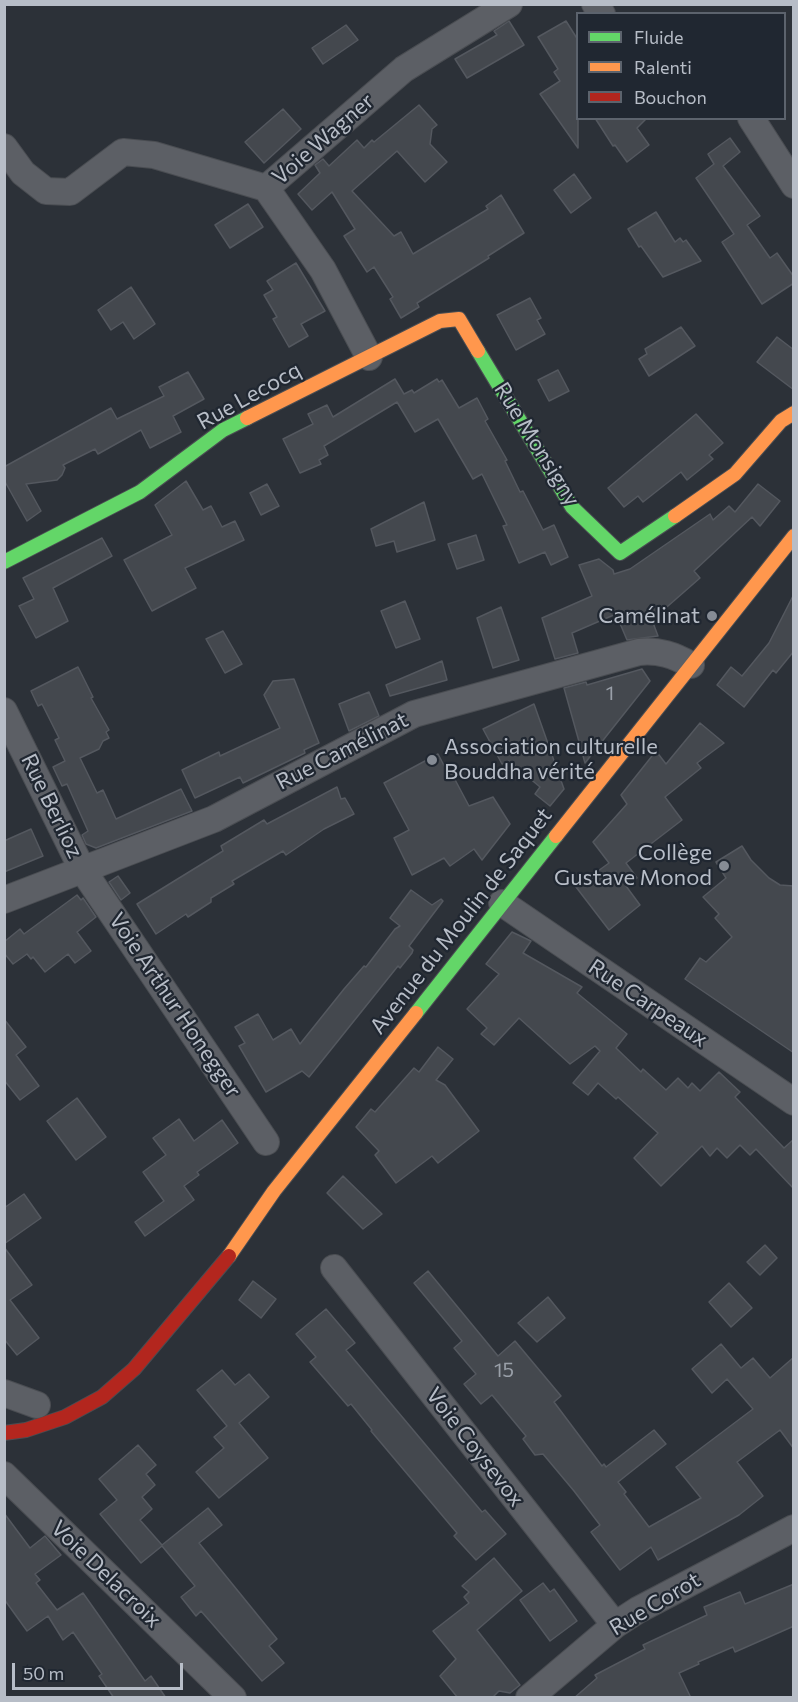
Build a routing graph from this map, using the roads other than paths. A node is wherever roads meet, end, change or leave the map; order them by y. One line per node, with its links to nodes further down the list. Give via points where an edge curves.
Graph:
1 (509, 4): 5 (street, Voie Wagner, via 404,69)
2 (752, 120): 4 (street)
3 (4, 147): 5 (street, Voie Wagner, via 23,173 46,190 70,192 123,152 154,155)
4 (794, 185)
5 (266, 188): 7 (street, via 323,270)
6 (459, 319): 7 (main road, Rue Lecocq, via 440,321); 8 (main road, Rue Monsigny, via 572,507 620,553 735,474 781,421)
7 (369, 357): 10 (main road, Rue Lecocq, via 223,430 140,492)
8 (794, 413)
9 (794, 536): 11 (main road, Avenue du Moulin de Saquet)
10 (4, 562)
11 (692, 665): 13 (street, Rue Camélinat, via 674,655 639,652 414,714 214,819); 15 (main road, Avenue du Moulin de Saquet)
12 (4, 711): 13 (street, Rue Berlioz)
13 (82, 869): 14 (street, Rue Camélinat); 17 (street, Voie Arthur Honegger)
14 (4, 900)
15 (502, 903): 16 (street, Rue Carpeaux); 18 (main road, Avenue du Moulin de Saquet)
16 (794, 1102)
17 (266, 1142)
18 (274, 1191): 19 (main road, Avenue du Moulin de Saquet); 21 (main road, Avenue du Moulin de Saquet, via 233,1251 134,1369 102,1397 65,1417)
19 (230, 1229)
20 (334, 1268): 24 (street, Voie Coysevox)
21 (4, 1433)
22 (4, 1475): 25 (street, Voie Delacroix)
23 (794, 1528): 24 (street, Rue Corot)
24 (615, 1625): 26 (street, Rue Corot)
25 (233, 1698)
26 (529, 1698)

